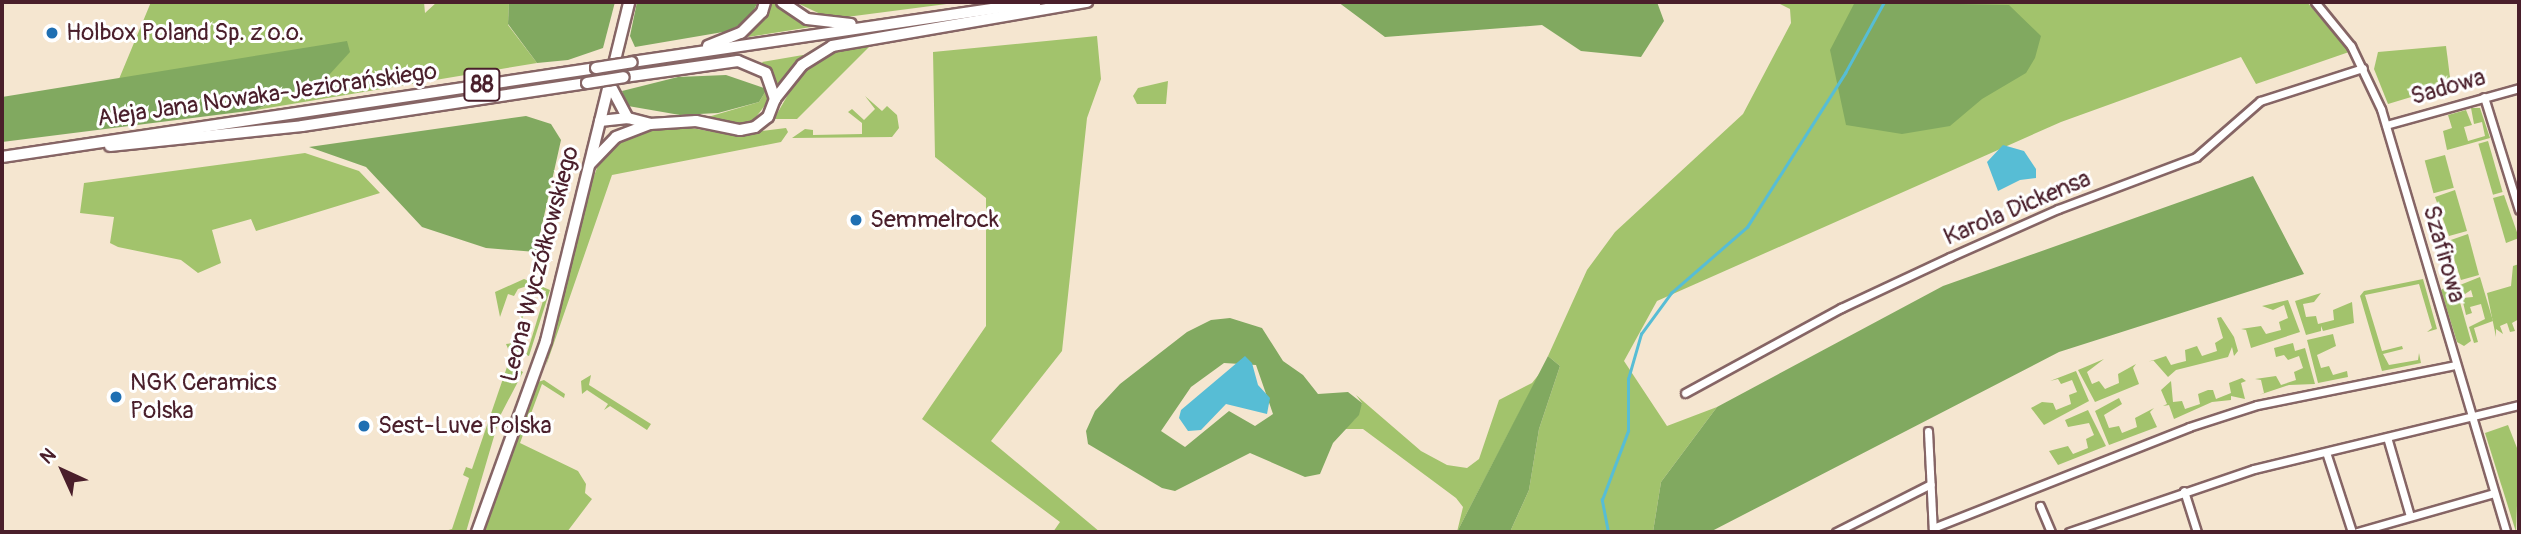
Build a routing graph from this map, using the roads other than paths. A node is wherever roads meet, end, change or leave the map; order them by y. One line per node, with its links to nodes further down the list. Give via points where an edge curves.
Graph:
1 (629, 2): 10 (street, Leona Wyczółkowskiego)
2 (765, 2): 8 (main road, via 762,12 741,33)
3 (782, 2): 7 (main road, via 820,23)
4 (1036, 2): 7 (main road, Aleja Jana Nowaka-Jeziorańskiego / 88)
5 (1087, 2): 13 (main road, via 832,46 802,65)
6 (2315, 2): 9 (street, Szafirowa)
7 (882, 25): 8 (main road, Aleja Jana Nowaka-Jeziorańskiego / 88)
8 (671, 56): 19 (main road, Aleja Jana Nowaka-Jeziorańskiego / 88, bridge)
9 (2363, 68): 17 (street, Szafirowa); 24 (street, Karola Dickensa, via 2260,102 2196,157 1938,262 1841,308)
10 (608, 83): 14 (main road); 15 (street, Leona Wyczółkowskiego)
11 (2519, 88): 12 (street, Sadowa)
12 (2484, 97): 17 (street, Sadowa); 22 (street)
13 (775, 99): 16 (main road, via 768,117 747,129 702,121); 19 (main road, bridge, via 766,73 738,61 302,127)
14 (628, 118): 15 (main road); 16 (main road)
15 (600, 121): 18 (main road); 21 (street, Leona Wyczółkowskiego)
16 (650, 124): 18 (main road)
17 (2386, 125): 23 (street, Szafirowa)
18 (625, 132): 21 (main road)
19 (59, 148): 20 (main road, Aleja Jana Nowaka-Jeziorańskiego / 88)
20 (2, 157)
21 (590, 164): 36 (street, Leona Wyczółkowskiego, via 542,354)
22 (2519, 210)
23 (2456, 365): 26 (street, Szafirowa); 35 (street, via 2257,405 2212,419)
24 (1685, 393)
25 (2519, 405): 26 (street)
26 (2472, 417): 28 (street); 32 (street, Szafirowa)
27 (1928, 431): 30 (street)
28 (2388, 437): 29 (street); 34 (street)
29 (2326, 452): 31 (street); 41 (street)
30 (1931, 484): 35 (street); 37 (street)
31 (2185, 491): 39 (street); 40 (street)
32 (2494, 493): 34 (street); 43 (street, Szafirowa)
33 (2040, 506): 38 (street)
34 (2410, 516): 42 (street)
35 (1933, 530)
36 (477, 532)
37 (1836, 532)
38 (2051, 532)
39 (2069, 532)
40 (2197, 532)
41 (2352, 532)
42 (2357, 532)
43 (2506, 532)

